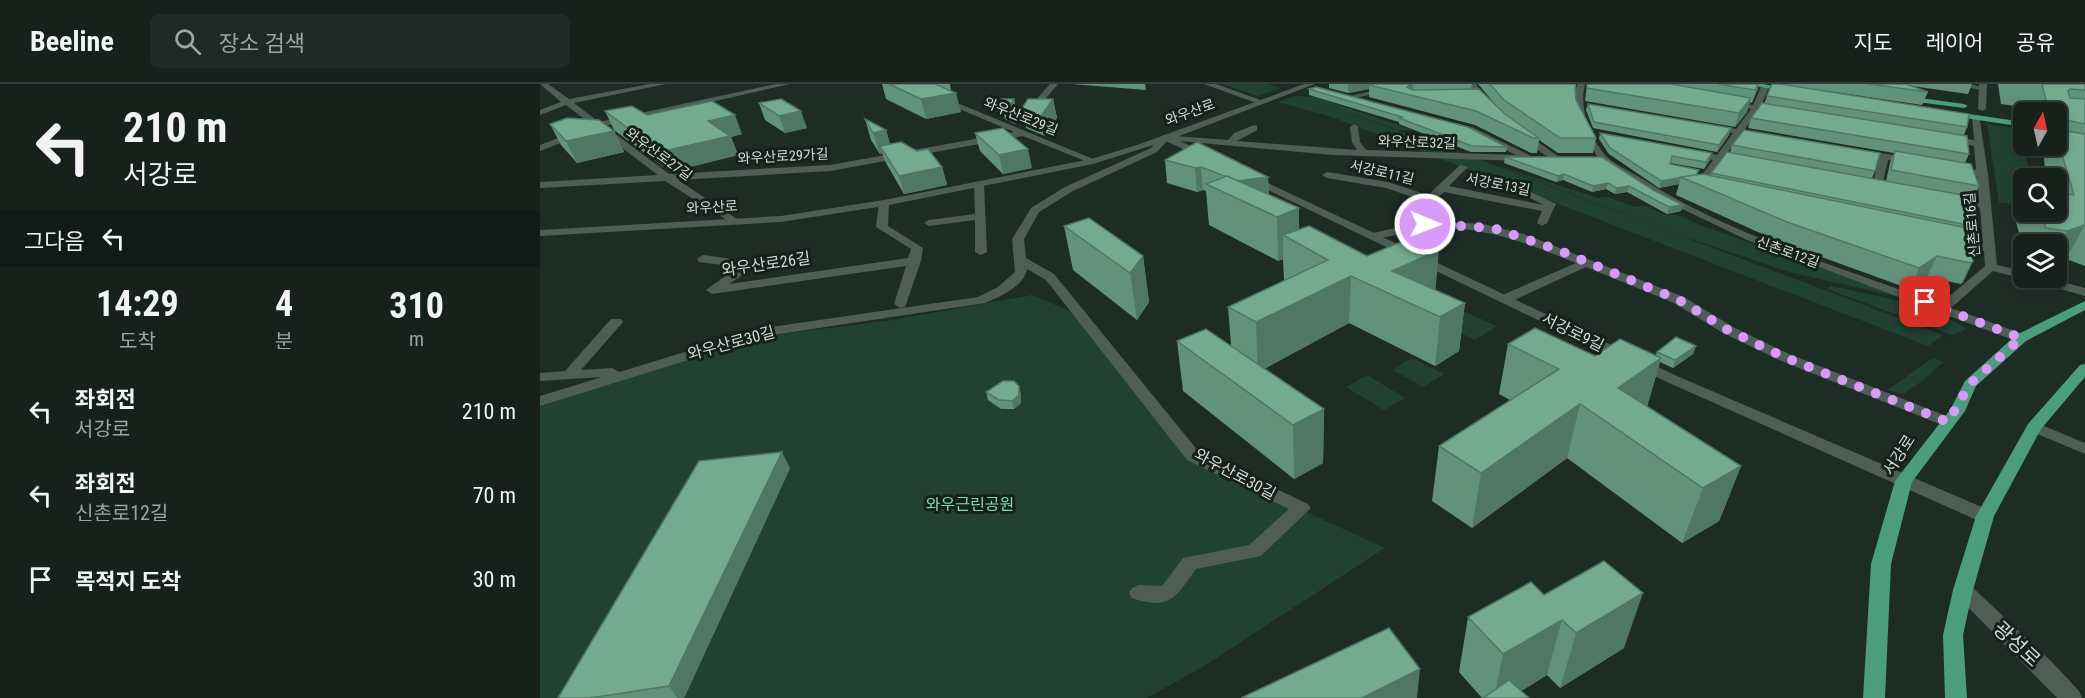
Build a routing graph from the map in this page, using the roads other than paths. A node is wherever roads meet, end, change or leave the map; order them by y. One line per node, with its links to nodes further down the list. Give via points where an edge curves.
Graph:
1 (543, 84): 22 (street, 와우산로27길)
2 (662, 84): 22 (street)
3 (786, 84): 35 (street)
4 (904, 84): 41 (street, 와우산로29길)
5 (1054, 84): 41 (street, via 1034,105)
6 (1208, 84): 21 (street)
7 (1414, 84): 20 (street)
8 (1472, 84): 19 (street)
9 (1581, 84): 25 (street, 신촌로12길)
10 (1746, 84): 14 (main road)
11 (1949, 84): 12 (street)
12 (1983, 86): 31 (street, 신촌로16길)
13 (1314, 87): 21 (street, 와우산로)
14 (1765, 87): 15 (main road); 28 (street)
15 (1804, 92)
16 (1336, 95): 20 (street)
17 (1890, 96): 31 (main road)
18 (1467, 97): 19 (street)
19 (1478, 97): 32 (street)
20 (1346, 98): 24 (street)
21 (1266, 101): 43 (street, 와우산로)
22 (568, 102): 29 (street); 35 (street, 와우산로27길)
23 (1721, 102): 28 (street)
24 (1368, 103)
25 (1577, 104): 26 (street); 76 (street, 신촌로12길, via 1591,129 1598,158)
26 (1589, 106)
27 (1901, 106): 31 (main road)
28 (1756, 108): 30 (street); 42 (street)
29 (540, 113)
30 (1787, 113)
31 (1979, 113): 33 (main road); 34 (main road); 48 (street, 신촌로16길)
32 (1495, 114)
33 (2013, 115)
34 (2013, 121)
35 (599, 124): 49 (street); 69 (street, 와우산로27길)
36 (1704, 125): 42 (street)
37 (1354, 127): 52 (street, via 1356,142)
38 (1462, 127): 56 (street)
39 (1254, 128): 46 (street, via 1237,135)
40 (1514, 128): 56 (street, 와우산로32길, via 1560,158)
41 (1021, 131): 57 (street, 와우산로29길); 69 (street, 와우산로29가길, via 830,168)
42 (1738, 131): 44 (street); 53 (street)
43 (1166, 137): 46 (street, 와우산로32길); 57 (street, 와우산로); 59 (street); 94 (street, 와우산로30길, via 1154,150 1069,189 1035,210 1018,239)
44 (1773, 137)
45 (1936, 137): 48 (street)
46 (1230, 143): 52 (street, 와우산로32길)
47 (1694, 143): 53 (street)
48 (1978, 144): 67 (street, 신촌로16길)
49 (540, 148)
50 (1848, 150): 55 (street)
51 (1686, 151): 53 (street)
52 (1363, 153): 56 (street, 와우산로32길)
53 (1724, 154): 61 (street); 66 (street)
54 (2054, 156): 58 (street)
55 (1884, 157): 60 (street); 72 (street)
56 (1528, 158)
57 (1093, 161): 70 (street, 와우산로)
58 (2085, 161)
59 (1218, 162)
60 (1917, 162)
61 (1752, 164)
62 (1463, 167): 74 (street, 서강로11길)
63 (1949, 168): 67 (street)
64 (1696, 171): 66 (street)
65 (1238, 172): 89 (street, 서강로9길)
66 (1707, 174): 73 (street)
67 (1983, 174): 81 (street, 신촌로16길)
68 (1327, 175): 79 (street, 서강로11길, via 1388,185)
69 (665, 176): 71 (street, 와우산로29가길); 84 (street, 와우산로27길)
70 (979, 184): 80 (street, 와우산로); 83 (street)
71 (540, 185)
72 (1877, 187)
73 (1699, 188)
74 (1441, 189): 79 (street, 서강로11길); 82 (street, 서강로13길)
75 (1674, 190): 76 (street)
76 (1657, 193): 104 (street, 신촌로12길, via 1751,238)
77 (1527, 194): 82 (street, 서강로13길, via 1551,204)
78 (1940, 198): 81 (street)
79 (1430, 199): 87 (street, 서강로11길)
80 (884, 203): 84 (street, 와우산로, via 781,219); 95 (street, via 882,227 917,248)
81 (1984, 206): 91 (street, 신촌로16길)
82 (1549, 209): 86 (street, 서강로13길)
83 (981, 216): 85 (street); 92 (street)
84 (733, 221): 88 (street, 와우산로)
85 (929, 223)
86 (1542, 223)
87 (1425, 224): 89 (street); 96 (street, via 1493,228)
88 (540, 233)
89 (1373, 236): 101 (street, 서강로9길)
90 (1945, 240): 91 (street)
91 (1989, 249): 97 (street, 신촌로16길)
92 (981, 252)
93 (703, 259): 95 (street, 와우산로26길, via 749,265 712,290)
94 (1020, 260): 108 (street, 와우산로30길, via 1022,273 1006,290 980,300 764,332); 118 (street, 와우산로30길, via 1050,277 1193,456 1302,508 1254,551 1190,563 1167,594)
95 (915, 261): 102 (street)
96 (1587, 262): 101 (street); 112 (street, via 1679,300 1784,357)
97 (1991, 267): 98 (street); 104 (street, 신촌로16길)
98 (2013, 272)
99 (2067, 287): 100 (street)
100 (2085, 292)
101 (1505, 299): 115 (street, 서강로9길, via 1672,380)
102 (900, 304)
103 (2085, 305): 106 (main road, 서강로)
104 (1943, 308): 106 (street, 신촌로12길)
105 (616, 322): 109 (street)
106 (2021, 338): 112 (main road, 서강로, via 1970,384)
107 (2085, 369): 113 (main road)
108 (634, 371): 109 (street, 와우산로30길); 111 (street, 와우산로30길)
109 (569, 375): 110 (street)
110 (540, 377)
111 (540, 401)
112 (1948, 422): 115 (main road, 서강로)
113 (2034, 428): 114 (street); 116 (main road)
114 (2085, 449)
115 (1904, 481): 116 (street, 서강로9길); 120 (main road, 서강로, via 1881,564)
116 (1985, 516): 117 (main road)
117 (1963, 590): 119 (main road, via 1953,635); 121 (street, 광성로)
118 (1138, 593)
119 (1956, 697)
120 (1874, 698)
121 (2071, 698)

